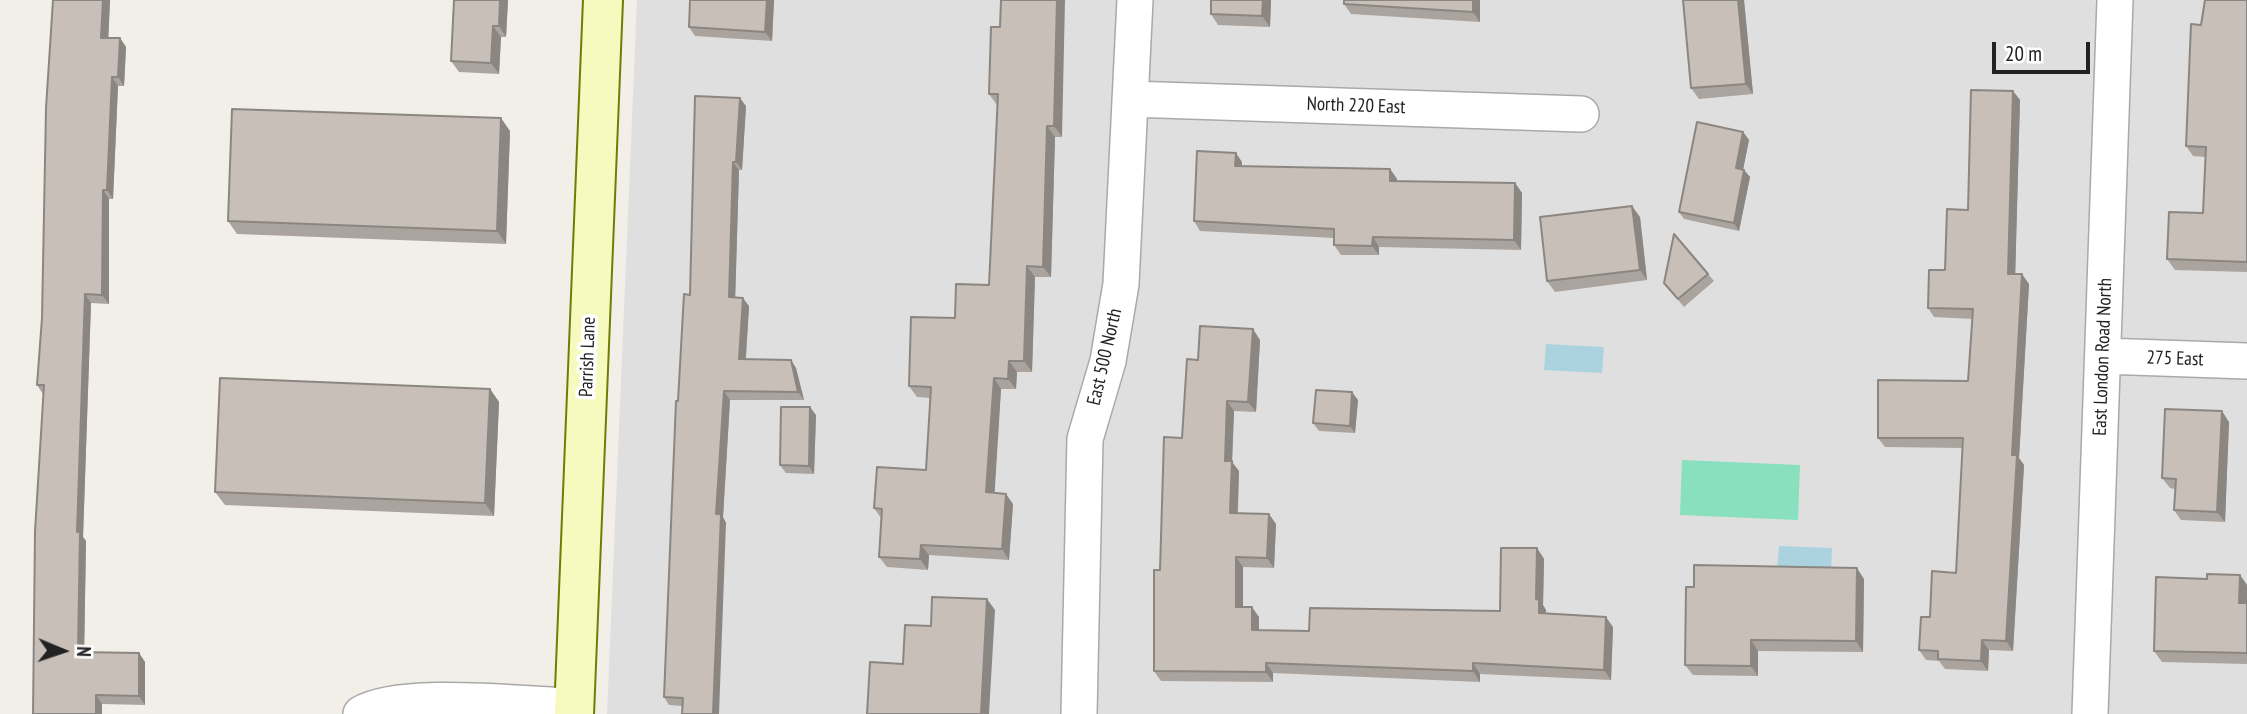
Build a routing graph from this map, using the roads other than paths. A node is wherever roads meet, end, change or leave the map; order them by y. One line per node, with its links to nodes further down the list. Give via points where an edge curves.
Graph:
1 (603, 0): 8 (street, Parrish Lane)
2 (1135, 0): 4 (street, East 500 North)
3 (2115, 0): 6 (street, East London Road North)
4 (1130, 99): 5 (street, North 220 East); 10 (street, East 500 North, via 1121,284 1108,361 1085,439)
5 (1581, 114)
6 (2103, 356): 7 (street, 275 East); 11 (street, East London Road North)
7 (2247, 361)
8 (574, 710): 9 (street, via 408,701)
9 (360, 714)
10 (1079, 714)
11 (2090, 714)

